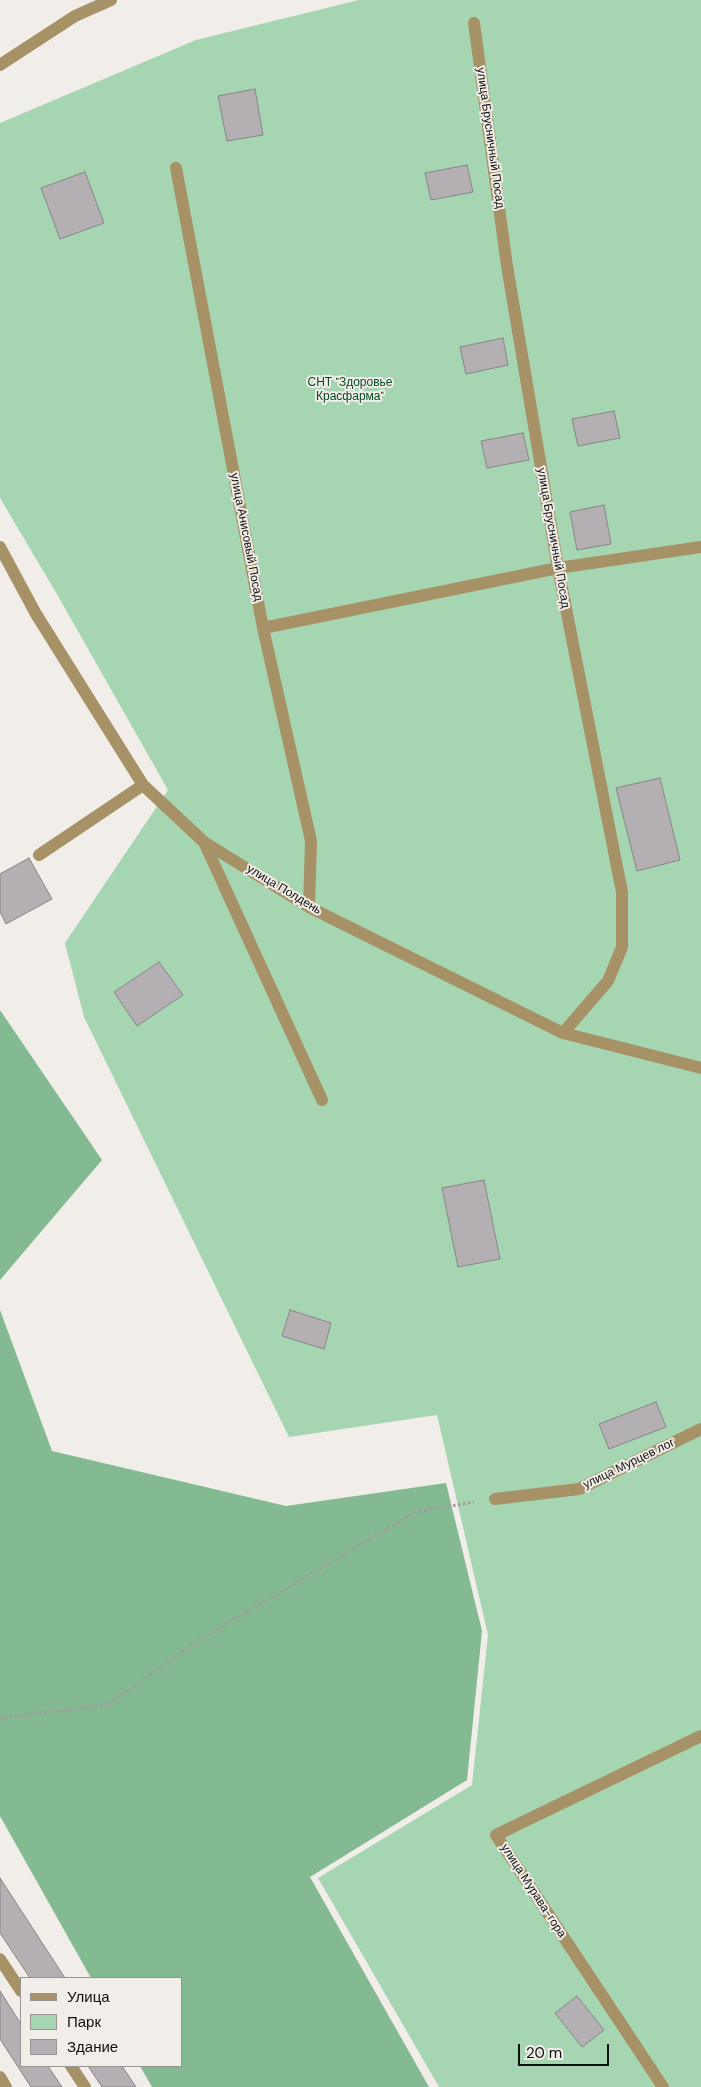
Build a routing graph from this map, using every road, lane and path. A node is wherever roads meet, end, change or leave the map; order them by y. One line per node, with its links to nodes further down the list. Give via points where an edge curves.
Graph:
1 (111, 0): 3 (street, via 74,16)
2 (474, 23): 7 (street, улица Брусничный Посад, via 507,266)
3 (0, 64)
4 (176, 168): 8 (street, улица Анисовый Посад)
5 (0, 547): 9 (street, улица Полдень, via 36,614)
6 (701, 547): 7 (street)
7 (558, 568): 8 (street); 13 (street, улица Брусничный Посад, via 622,892 622,947 608,981)
8 (263, 628): 12 (street, улица Анисовый Посад, via 311,841)
9 (143, 785): 10 (street, улица Полдень); 11 (street)
10 (204, 842): 12 (street, улица Полдень); 15 (street)
11 (39, 855)
12 (309, 907): 13 (street, улица Полдень)
13 (563, 1033): 14 (street, улица Полдень)
14 (701, 1068)
15 (322, 1100)
16 (701, 1428): 17 (street, улица Мурцев лог, via 579,1489)
17 (495, 1499): 18 (path, via 416,1512 201,1639 107,1705)
18 (0, 1718)
19 (701, 1736): 26 (street, улица Мурава-гора, via 496,1835)
20 (0, 1959): 21 (street)
21 (20, 1989)
22 (71, 2067): 25 (street)
23 (0, 2077): 24 (street)
24 (6, 2087)
25 (85, 2087)
26 (663, 2087)

